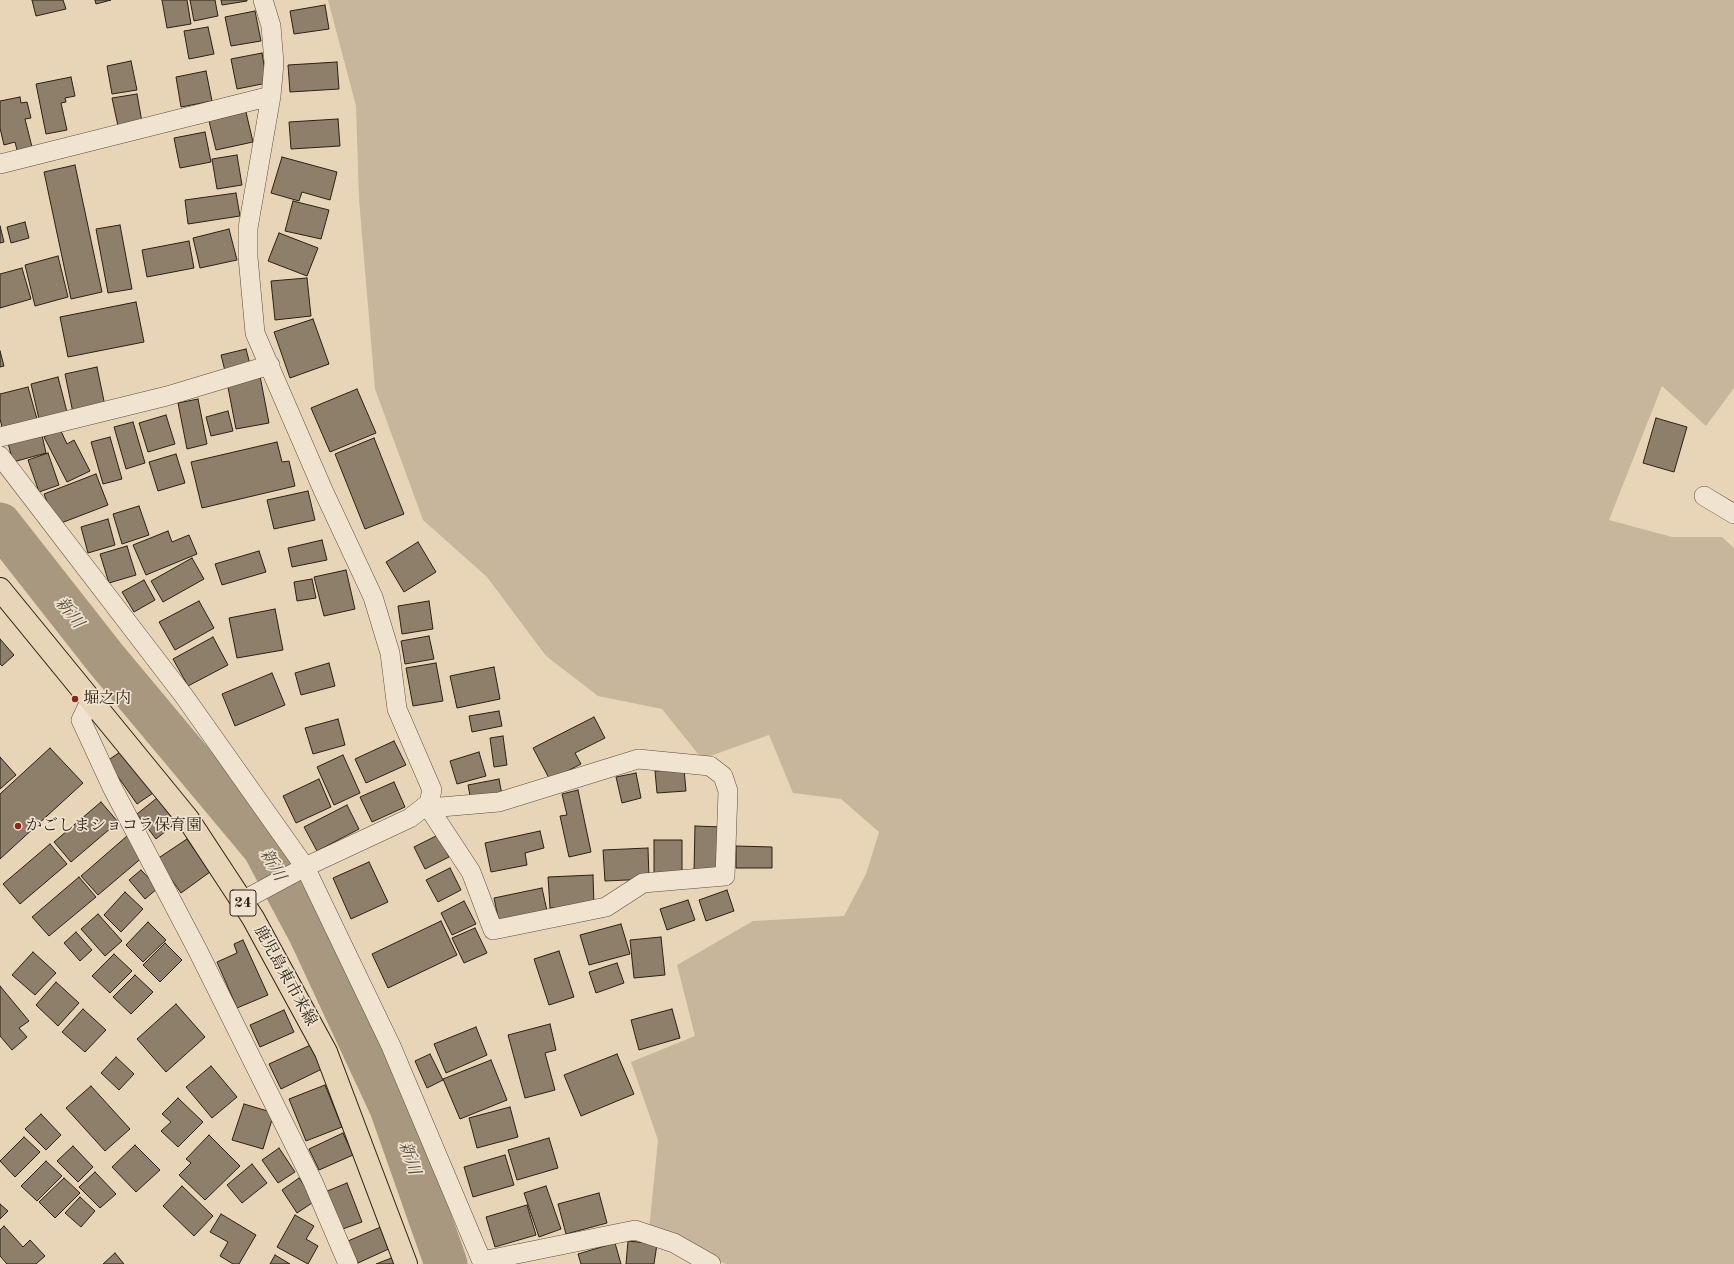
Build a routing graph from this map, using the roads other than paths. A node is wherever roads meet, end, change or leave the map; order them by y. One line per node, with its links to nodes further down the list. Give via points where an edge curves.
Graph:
1 (263, 0): 2 (street, via 271,26 274,63)
2 (271, 96): 3 (street); 4 (street, via 248,228 255,333)
3 (0, 164)
4 (270, 366): 5 (street, via 167,396); 11 (street, via 323,490 373,597 390,653 397,709 432,790)
5 (0, 437)
6 (0, 456): 12 (street, via 184,696)
7 (1704, 496): 8 (street)
8 (1734, 514)
9 (0, 588): 10 (main road, 鹿児島東市来線 / 24)
10 (91, 699): 13 (main road, 鹿児島東市来線 / 24, via 188,819); 15 (street, via 81,720 112,787 198,951 313,1182)
11 (429, 805): 11 (street, via 471,872 493,930 606,907 643,884 725,876 728,791 724,776 710,766 638,759 499,802); 12 (street, via 410,818)
12 (305, 868): 13 (street); 14 (street, via 391,1046)
13 (242, 901): 16 (main road, 鹿児島東市来線 / 24, via 326,1052)
14 (483, 1262): 17 (street, via 635,1230 674,1244)
15 (348, 1264)
16 (406, 1264)
17 (711, 1264)

